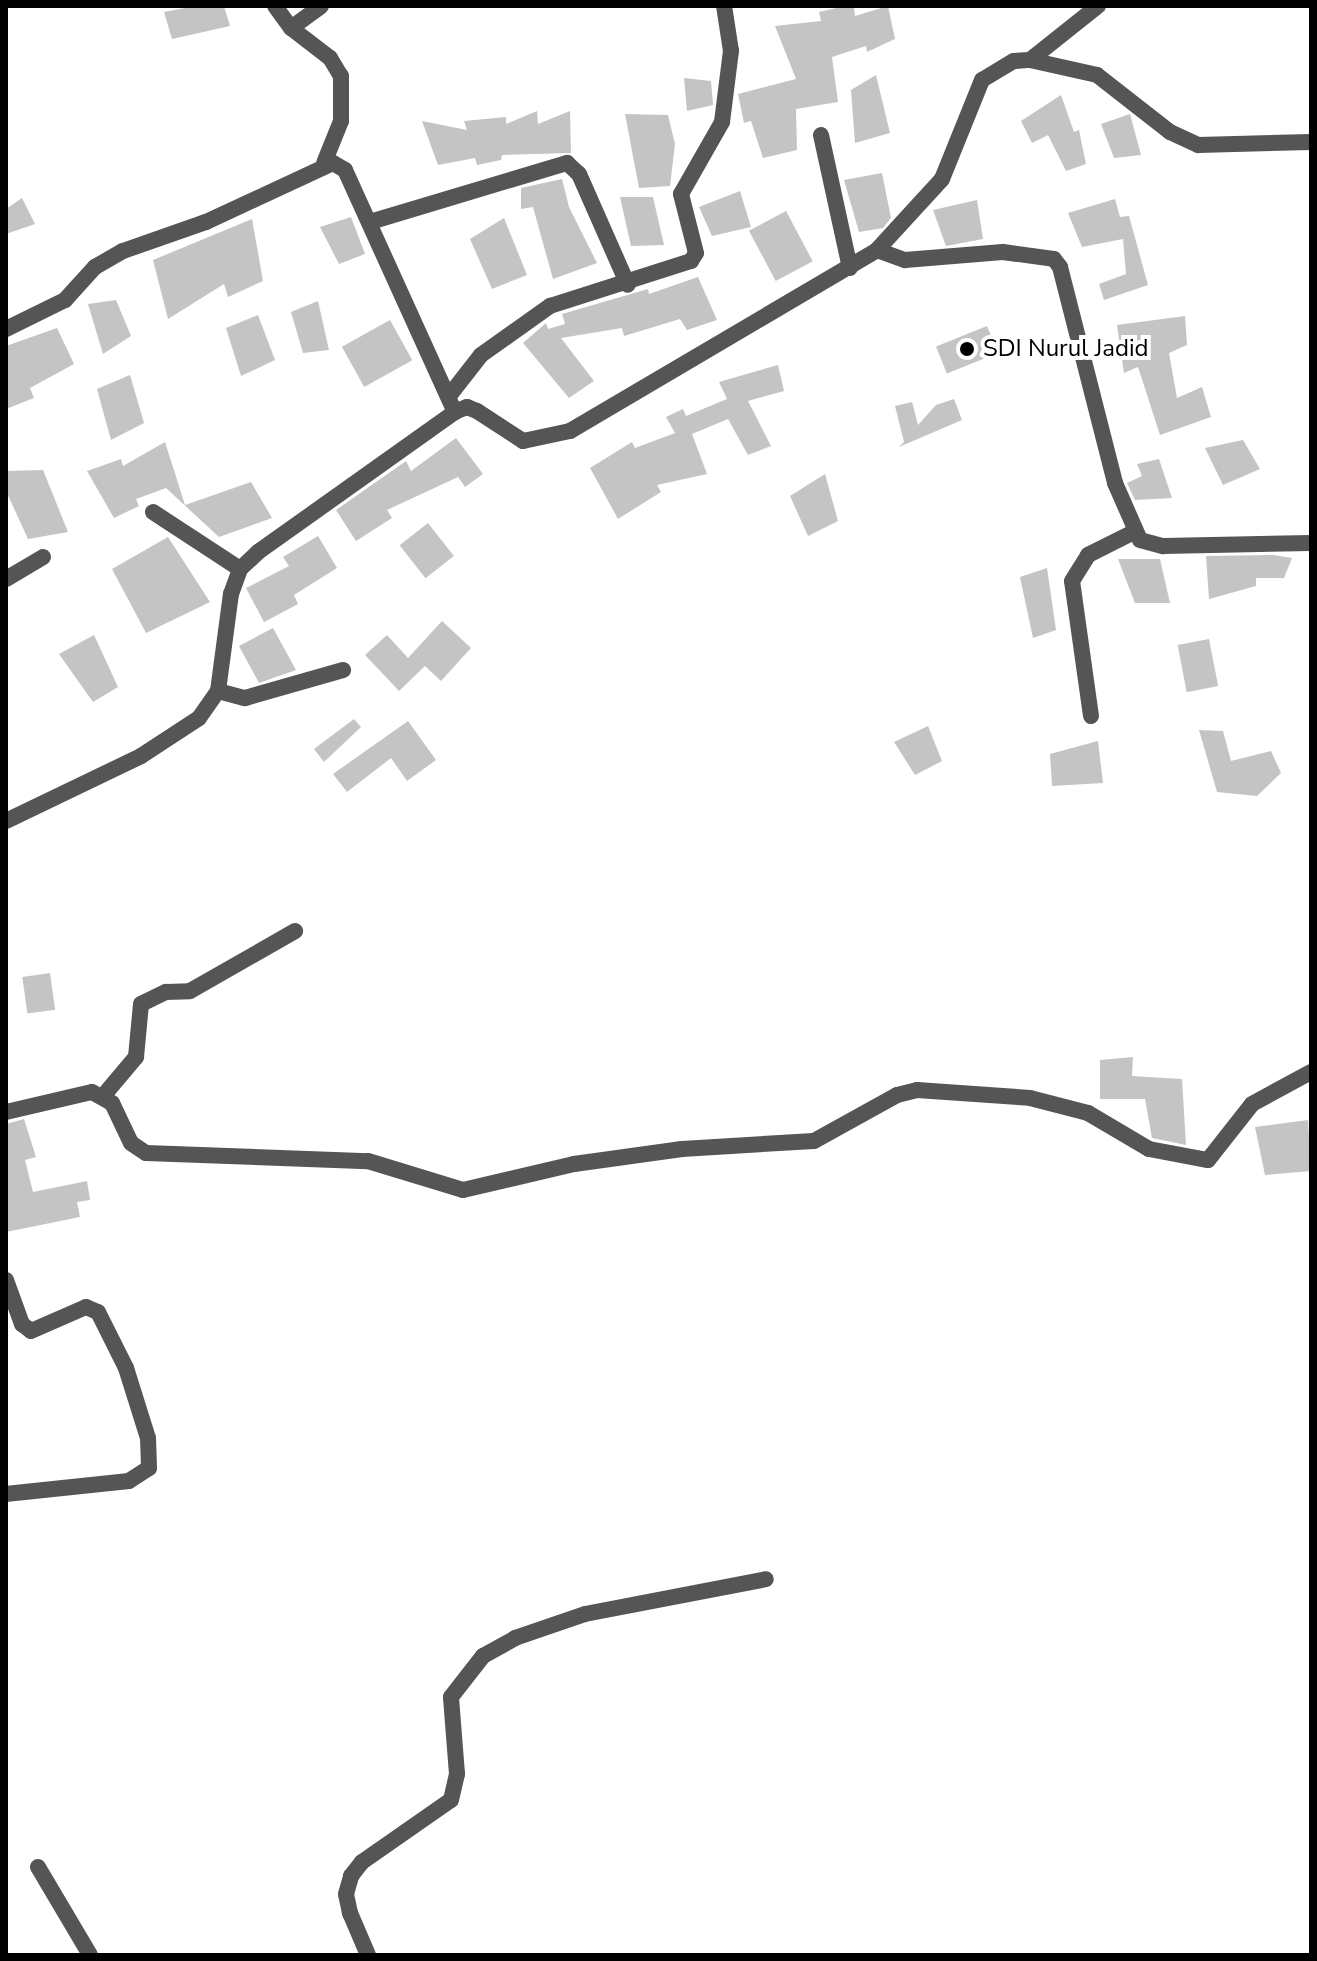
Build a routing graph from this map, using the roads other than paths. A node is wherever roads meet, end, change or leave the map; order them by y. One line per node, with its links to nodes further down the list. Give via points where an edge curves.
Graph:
1 (275, 6): 5 (street)
2 (321, 6): 5 (street)
3 (724, 6): 13 (street, via 731,51 722,122 681,194 696,253 680,267)
4 (1098, 6): 6 (street)
5 (291, 28): 9 (street, via 330,58 341,76 341,121)
6 (1030, 60): 8 (street, via 1097,75 1170,132 1198,145); 11 (street, via 1014,61 982,80 942,179)
7 (821, 135): 12 (street)
8 (1311, 142)
9 (324, 163): 10 (street, via 345,170); 14 (street, via 206,222 123,251 95,267 65,300)
10 (370, 222): 13 (street, via 567,163 579,174); 15 (street)
11 (877, 250): 12 (street); 17 (street, via 905,260 1003,252 1054,259 1115,483)
12 (850, 268): 15 (street, via 570,431 523,441 477,411)
13 (628, 285): 15 (street, via 550,306 481,355)
14 (6, 329)
15 (452, 404): 20 (street)
16 (153, 512): 20 (street)
17 (1134, 532): 18 (street, via 1140,540 1163,546); 24 (street, via 1088,555 1072,581)
18 (1311, 543)
19 (43, 557): 21 (street)
20 (240, 569): 23 (street, via 231,594)
21 (6, 579)
22 (343, 670): 23 (street, via 253,697)
23 (218, 691): 25 (street, via 199,718 141,756)
24 (1091, 716)
25 (6, 821)
26 (295, 931): 28 (street, via 190,991 166,992 141,1004 136,1057)
27 (1311, 1072): 28 (street, via 1252,1104 1208,1160 1149,1149 1088,1113 1030,1098 917,1090 897,1095 852,1125 814,1141 682,1149 574,1164 463,1190 368,1161 146,1153 131,1143)
28 (104, 1095): 29 (street, via 92,1092)
29 (6, 1112)
30 (6, 1280): 31 (street, via 22,1324 31,1331 86,1307 98,1312 126,1368 148,1438 149,1468 129,1481)
31 (6, 1494)
32 (766, 1579): 35 (street, via 585,1614 515,1638 483,1656 451,1697 457,1774 451,1800 362,1862 351,1876 346,1894 350,1913)
33 (38, 1867): 34 (street)
34 (90, 1955)
35 (368, 1955)

